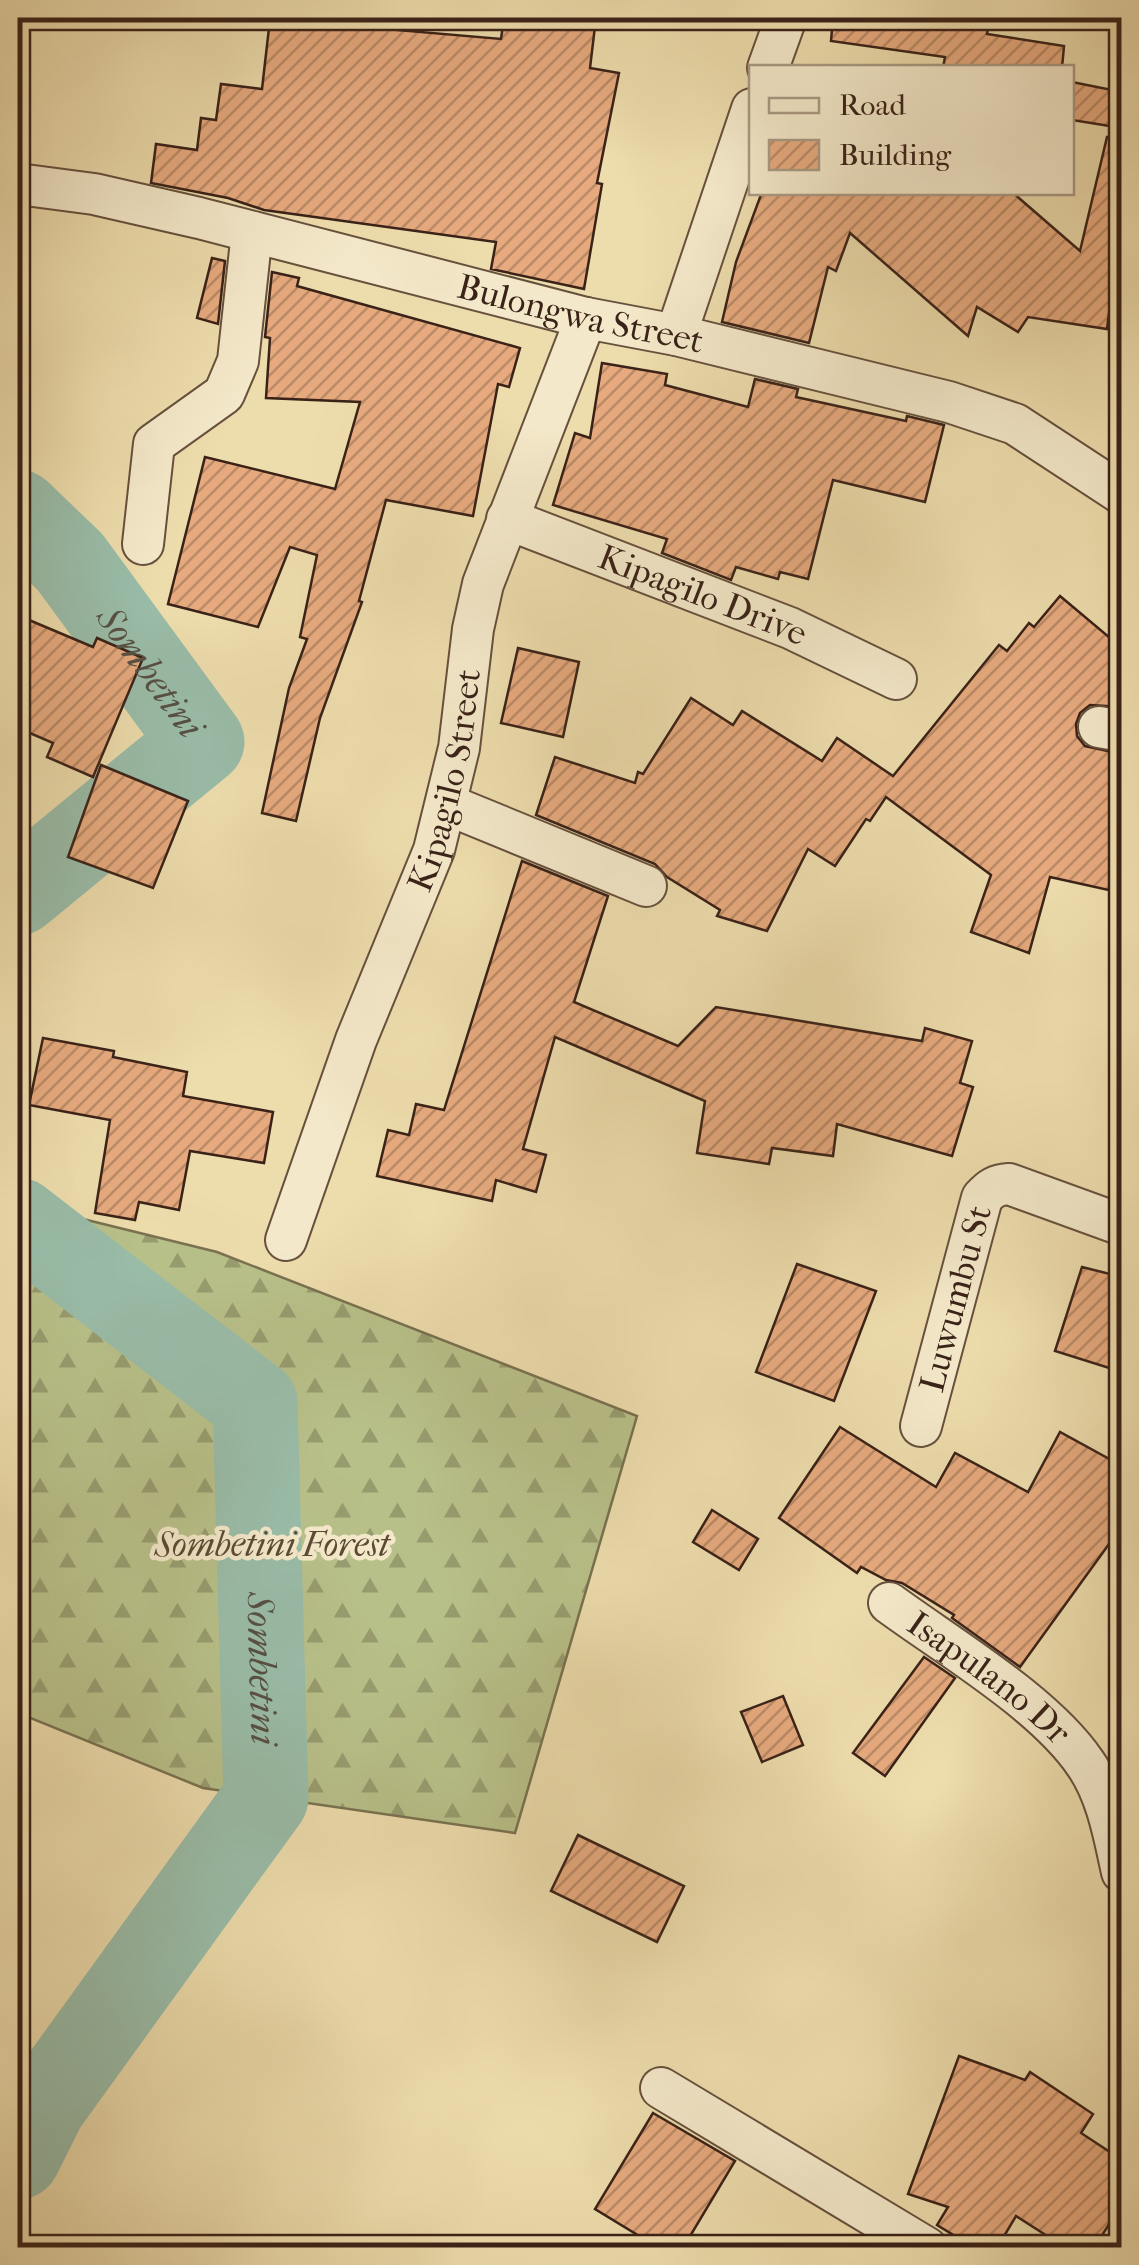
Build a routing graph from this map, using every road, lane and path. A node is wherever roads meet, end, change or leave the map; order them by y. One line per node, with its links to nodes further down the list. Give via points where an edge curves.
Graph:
1 (786, 18): 2 (street)
2 (769, 65)
3 (749, 119): 7 (street)
4 (18, 184): 5 (street, Bulongwa Street, via 94,194)
5 (252, 232): 6 (street, Bulongwa Street); 10 (street, via 238,361 224,394 154,444)
6 (586, 318): 7 (street, Bulongwa Street); 9 (street, Kipagilo Street)
7 (676, 335): 8 (street, Bulongwa Street, via 894,387 1015,424)
8 (1122, 494)
9 (507, 519): 11 (street, Kipagilo Drive, via 790,628); 12 (street, Kipagilo Street, via 480,599)
10 (143, 544)
11 (896, 679)
12 (446, 804): 13 (street); 15 (street, Kipagilo Street)
13 (646, 886)
14 (1122, 1225): 16 (street, Luwumbu St, via 1009,1184 996,1185 982,1198)
15 (286, 1240)
16 (921, 1426)
17 (889, 1603): 18 (street, Isapulano Dr, via 1067,1741 1100,1790)
18 (1122, 1872)
19 (661, 2088): 20 (street)
20 (927, 2248)

